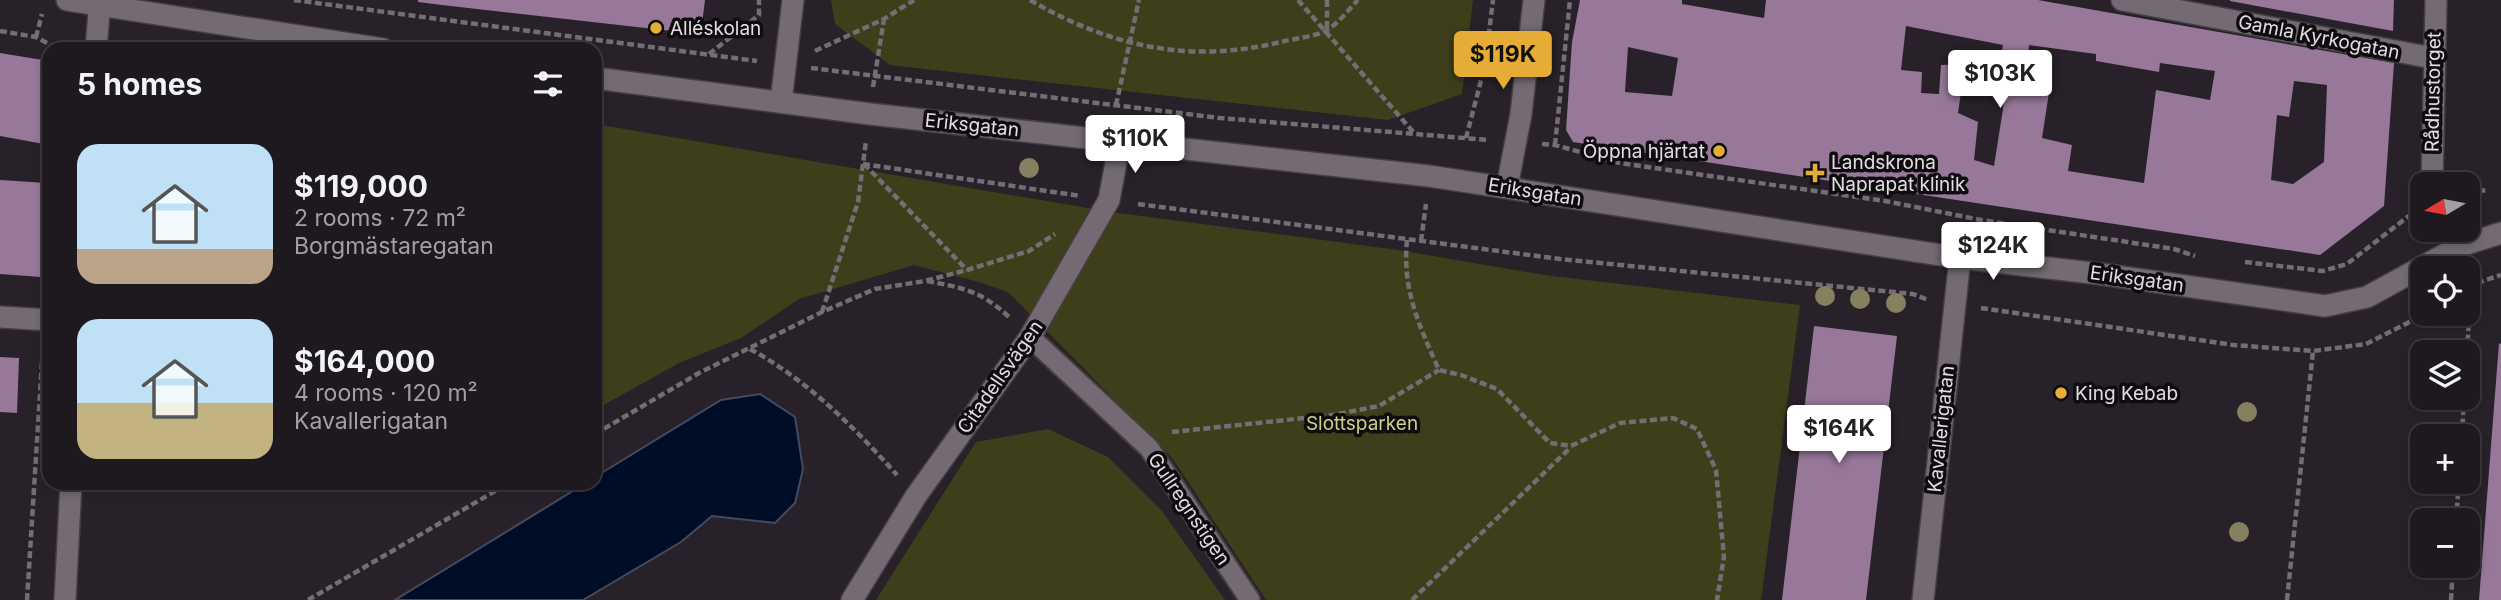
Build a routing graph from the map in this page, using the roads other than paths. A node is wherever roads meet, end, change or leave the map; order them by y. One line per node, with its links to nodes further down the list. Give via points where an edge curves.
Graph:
1 (67, 0): 6 (street)
2 (793, 0): 11 (street)
3 (1534, 0): 14 (street)
4 (2122, 0): 9 (street, Gamla Kyrkogatan)
5 (2436, 0): 9 (street, Rådhustorget)
6 (100, 3): 7 (street); 8 (street)
7 (97, 42)
8 (340, 42)
9 (2433, 58): 13 (street, Rådhustorget)
10 (602, 79): 11 (street, Eriksgatan)
11 (781, 102): 12 (street, Eriksgatan)
12 (1120, 141): 14 (street, Eriksgatan); 21 (street, Citadellsvägen, via 1109,200)
13 (2432, 172)
14 (1507, 187): 18 (street, Eriksgatan)
15 (2501, 233): 16 (street, Eriksgatan)
16 (2480, 235)
17 (2449, 242): 18 (street, Eriksgatan, via 2367,297 2325,306)
18 (1960, 258): 26 (street, Kavallerigatan)
19 (0, 317): 20 (street)
20 (42, 320)
21 (1030, 337): 24 (street, Citadellsvägen, via 916,496); 25 (lane, Gullregnstigen, via 1149,448)
22 (71, 490): 23 (street)
23 (65, 600)
24 (852, 600)
25 (1250, 600)
26 (1923, 600)

